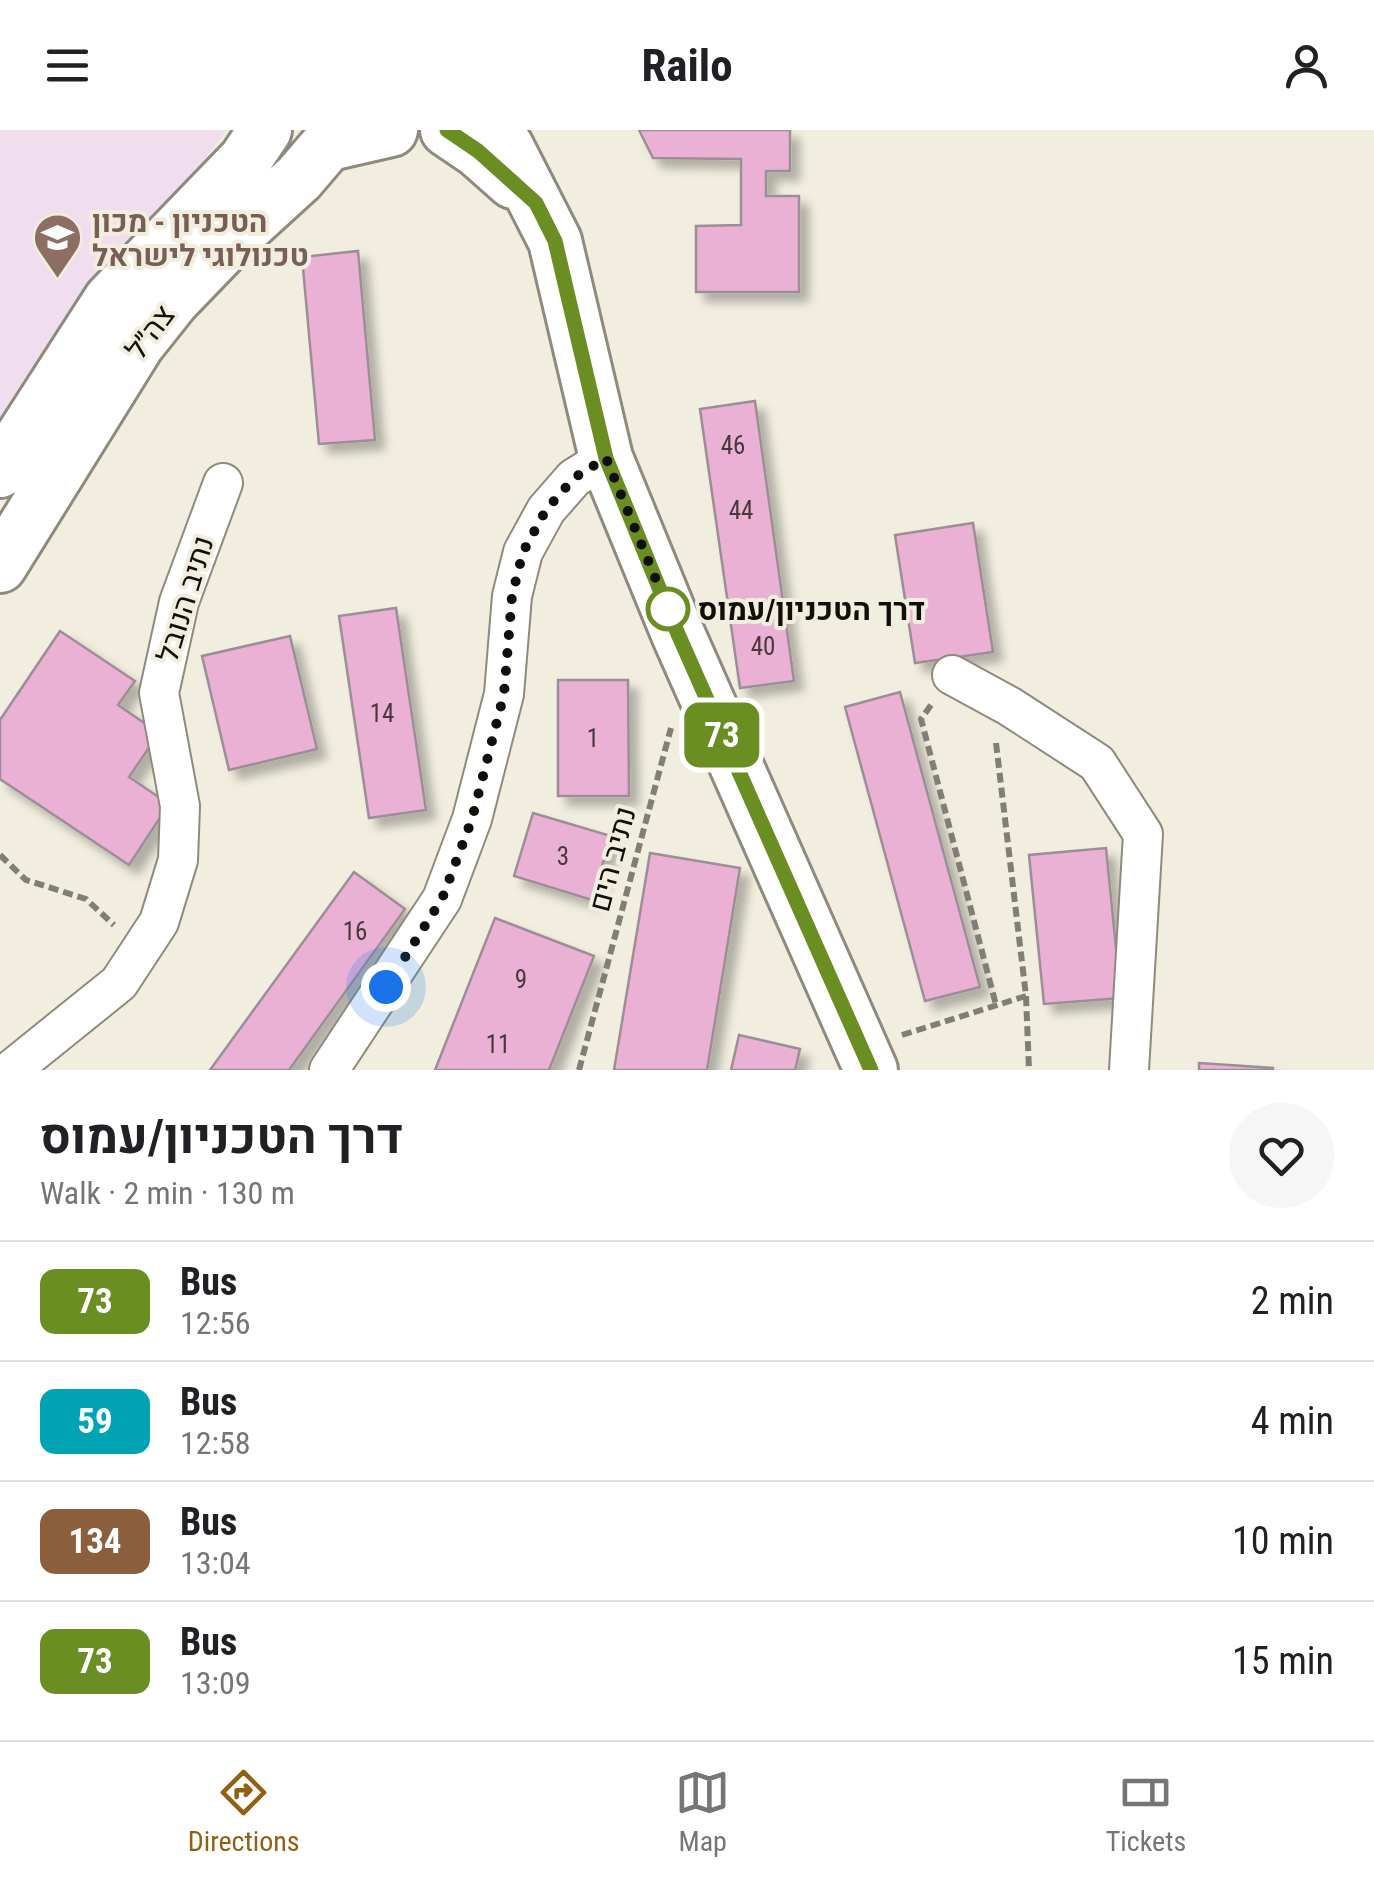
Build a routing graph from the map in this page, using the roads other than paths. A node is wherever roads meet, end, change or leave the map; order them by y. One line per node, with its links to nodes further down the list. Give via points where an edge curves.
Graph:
1 (265, 130): 8 (street, צה״ל, via 110,300)
2 (390, 130): 5 (street)
3 (447, 130): 6 (street)
4 (494, 130): 6 (street)
5 (335, 137): 10 (street, צה״ל, via 138,344)
6 (536, 203): 7 (street, via 565,274)
7 (606, 458): 12 (street); 13 (street, via 574,478 523,552 512,596 504,694 472,819 442,899)
8 (0, 471)
9 (223, 483): 14 (street, נתיב הנובל, via 179,602 159,692 180,806 178,860 159,922 119,983)
10 (0, 566)
11 (952, 675): 15 (street, via 1097,763 1142,834)
12 (870, 1068)
13 (331, 1069)
14 (11, 1070)
15 (1129, 1070)

